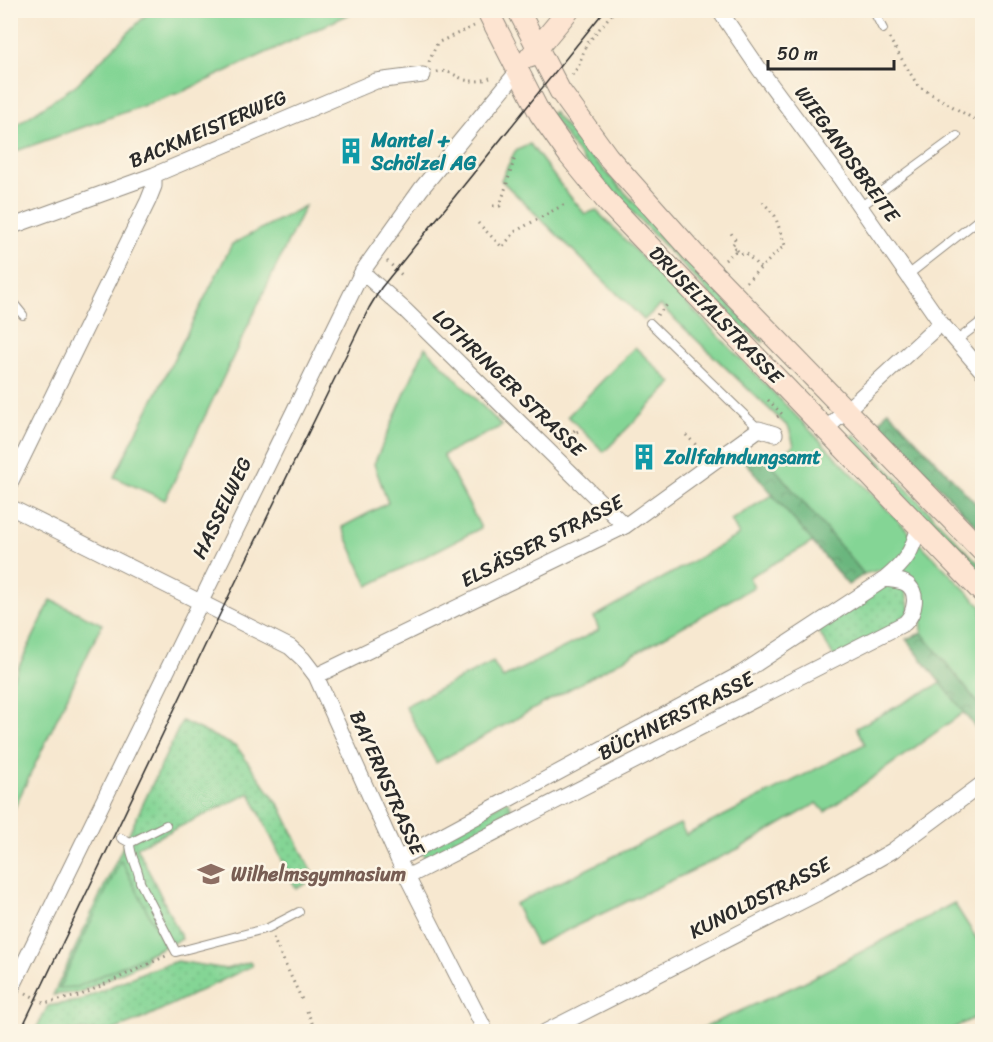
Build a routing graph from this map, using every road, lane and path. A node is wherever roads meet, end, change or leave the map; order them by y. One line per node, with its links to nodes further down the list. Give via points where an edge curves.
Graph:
1 (518, 10): 8 (main road, DRUSELTALSTRASSE)
2 (569, 10): 8 (main road)
3 (615, 10): 11 (path, via 586,45)
4 (719, 10): 19 (street, WIEGANDSBREITE)
5 (873, 10): 7 (lane)
6 (483, 19): 9 (main road, DRUSELTALSTRASSE); 10 (path, via 437,43)
7 (883, 29): 12 (path, via 918,86)
8 (537, 48): 9 (main road); 39 (main road, DRUSELTALSTRASSE, via 567,103 608,157 696,256)
9 (518, 71): 10 (path, via 480,81 467,81 444,70); 25 (street, HASSELWEG, via 421,189); 42 (main road, DRUSELTALSTRASSE, via 546,122 609,204)
10 (423, 75): 15 (street, BACKMEISTERWEG, via 376,81)
11 (571, 76)
12 (982, 124)
13 (957, 136): 19 (lane)
14 (515, 156): 18 (path, via 500,206)
15 (154, 175): 22 (street, BACKMEISTERWEG); 49 (street, via 148,201)
16 (763, 202): 27 (path, via 776,216 785,246)
17 (565, 204): 21 (path, via 516,231 502,247)
18 (493, 206)
19 (860, 207): 29 (street, WIEGANDSBREITE)
20 (982, 217): 29 (lane)
21 (478, 223)
22 (10, 227)
23 (731, 233): 24 (path, via 736,241 732,245)
24 (737, 250): 26 (path); 27 (path, via 746,253)
25 (376, 252): 28 (street, HASSELWEG); 30 (path)
26 (725, 260)
27 (761, 269): 31 (path)
28 (362, 272): 47 (street, LOTHRINGER STRASSE); 56 (street, HASSELWEG)
29 (909, 275): 36 (street, WIEGANDSBREITE)
30 (403, 276)
31 (745, 282)
32 (10, 299): 33 (lane)
33 (23, 315)
34 (982, 321): 37 (lane)
35 (650, 323): 41 (lane)
36 (941, 323): 37 (street, WIEGANDSBREITE); 39 (street)
37 (956, 341): 38 (street, WIEGANDSBREITE)
38 (982, 371)
39 (847, 410): 42 (street); 53 (main road, DRUSELTALSTRASSE)
40 (573, 427): 45 (path, via 575,430)
41 (759, 429): 44 (street); 48 (street, ELSÄSSER STRASSE)
42 (826, 429): 52 (main road, DRUSELTALSTRASSE)
43 (582, 430): 45 (path)
44 (775, 434)
45 (569, 435): 47 (path)
46 (686, 435): 48 (path)
47 (550, 453): 51 (street, LOTHRINGER STRASSE)
48 (713, 462): 51 (street, ELSÄSSER STRASSE)
49 (10, 483)
50 (10, 507): 56 (street, BAYERNSTRASSE)
51 (625, 526): 57 (street, ELSÄSSER STRASSE)
52 (919, 526): 54 (street, BÜCHNERSTRASSE, via 913,549); 55 (main road, DRUSELTALSTRASSE)
53 (982, 551)
54 (885, 579): 62 (street, BÜCHNERSTRASSE, via 742,673); 63 (street, BÜCHNERSTRASSE, via 911,588 914,605 905,623)
55 (982, 592)
56 (200, 601): 57 (street, BAYERNSTRASSE, via 290,647); 67 (street, HASSELWEG)
57 (316, 676): 62 (street, BAYERNSTRASSE)
58 (982, 784): 72 (street, KUNOLDSTRASSE, via 892,851 820,892)
59 (166, 825): 61 (lane)
60 (121, 838): 61 (lane)
61 (130, 843): 66 (lane, via 140,882)
62 (398, 859): 63 (street, BAYERNSTRASSE)
63 (407, 877): 71 (street, BAYERNSTRASSE)
64 (299, 912): 65 (lane)
65 (268, 928): 66 (lane); 68 (path)
66 (176, 952): 67 (path, via 79,996 44,1003)
67 (12, 989)
68 (303, 1002)
69 (307, 1011): 70 (path)
70 (315, 1032)
71 (486, 1032)
72 (545, 1032)

